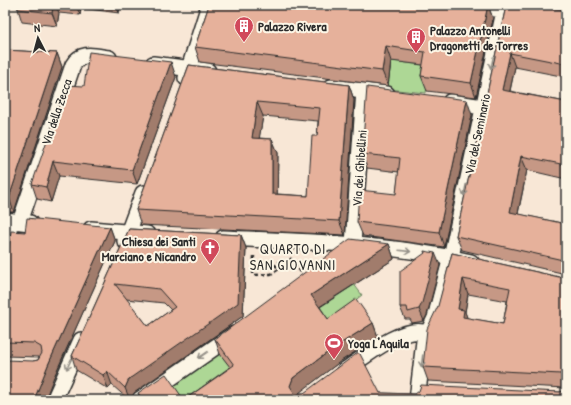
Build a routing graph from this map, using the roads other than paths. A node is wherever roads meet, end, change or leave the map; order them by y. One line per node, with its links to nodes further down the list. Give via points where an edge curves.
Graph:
1 (209, 5): 5 (street)
2 (462, 5): 3 (street)
3 (504, 11): 4 (street); 12 (street, Via del Seminario, one-way to 12)
4 (527, 12)
5 (189, 69): 6 (street, Via della Zecca); 8 (street); 14 (street, Via della Zecca, via 124,60 83,56 77,58)
6 (221, 73)
7 (317, 85): 9 (street)
8 (182, 89)
9 (364, 91): 10 (street); 20 (street, Via dei Ghibellini)
10 (404, 96)
11 (435, 100): 12 (street)
12 (483, 107): 23 (street, Via del Seminario, one-way to 23)
13 (147, 182): 17 (street)
14 (12, 221): 15 (street); 25 (street, Via della Zecca)
15 (43, 224)
16 (80, 228): 17 (street)
17 (128, 233): 18 (street); 21 (street)
18 (160, 234)
19 (206, 237): 20 (street)
20 (353, 244): 22 (street); 23 (street, one-way to 23)
21 (120, 252)
22 (336, 257)
23 (451, 257): 24 (street); 28 (street, Via del Seminario, via 435,318)
24 (482, 264)
25 (5, 266)
26 (88, 325): 31 (street, one-way to 31)
27 (246, 325): 32 (street, one-way to 32)
28 (428, 333): 29 (street, via 413,332 387,342); 30 (street, Via del Seminario, one-way to 30, via 424,341)
29 (335, 378)
30 (421, 393)
31 (54, 400)
32 (139, 400)

